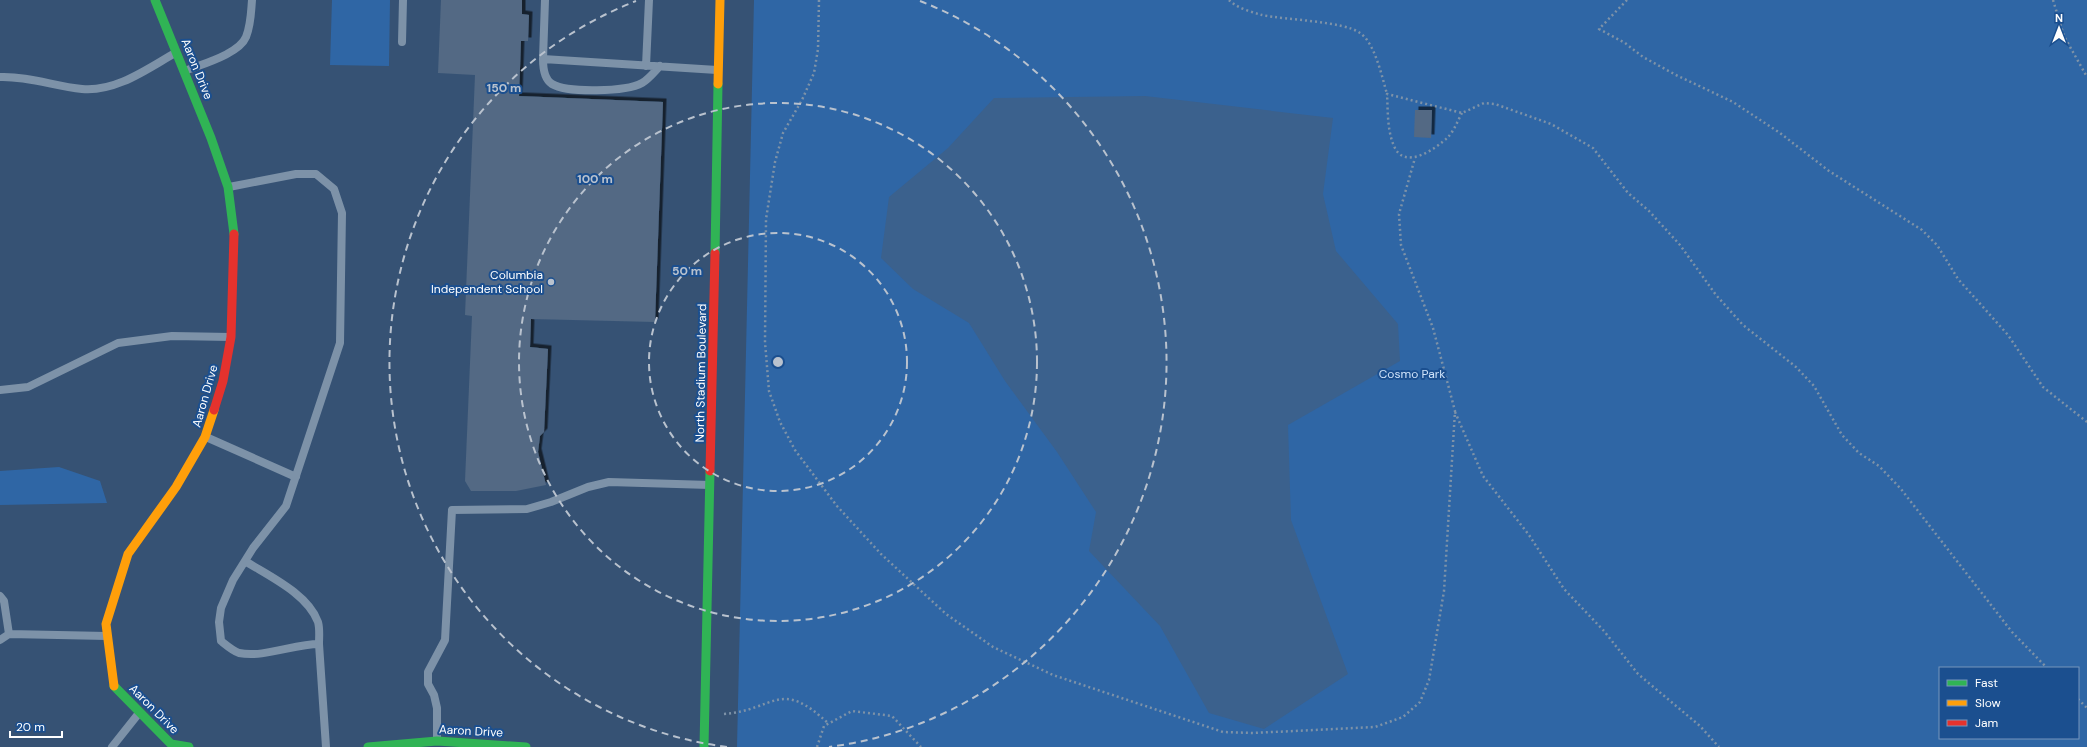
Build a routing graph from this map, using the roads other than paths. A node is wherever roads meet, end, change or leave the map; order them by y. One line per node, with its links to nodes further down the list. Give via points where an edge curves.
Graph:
1 (155, 0): 8 (street, Aaron Drive)
2 (252, 0): 13 (lane, via 246,38 232,52)
3 (403, 0): 7 (lane)
4 (545, 0): 9 (lane)
5 (649, 0): 10 (lane)
6 (720, 0): 12 (street, North Stadium Boulevard)
7 (402, 42)
8 (177, 52): 13 (street, Aaron Drive); 14 (lane, via 130,78 107,87 83,89 16,76)
9 (543, 59): 10 (lane); 11 (lane, via 544,72 551,83 566,89 621,89 642,83)
10 (646, 66): 11 (lane)
11 (660, 66): 12 (lane)
12 (720, 70): 20 (street, North Stadium Boulevard)
13 (185, 71): 15 (street, Aaron Drive)
14 (0, 77)
15 (228, 187): 16 (street, Aaron Drive, via 234,224); 19 (lane, via 296,174 316,174 334,189 342,213 340,343)
16 (231, 337): 17 (lane, via 172,336 118,344 28,387); 18 (street, Aaron Drive, via 223,381)
17 (0, 390)
18 (205, 437): 19 (lane); 24 (street, Aaron Drive, via 176,487 128,554 106,624)
19 (296, 477): 21 (lane, via 286,506)
20 (711, 484): 28 (lane, via 609,482 527,509 452,510 445,640 428,672 428,684 437,708); 34 (street, North Stadium Boulevard)
21 (245, 561): 26 (lane, via 310,606 318,624); 26 (lane, via 233,580 221,608 221,641 239,653 268,653)
22 (0, 596): 23 (lane, via 4,602)
23 (9, 634): 24 (lane); 25 (lane)
24 (108, 636): 27 (street, Aaron Drive, via 114,686)
25 (0, 640)
26 (319, 644): 31 (lane)
27 (140, 712): 29 (lane); 30 (street, Aaron Drive, via 171,744)
28 (436, 740): 32 (street, Aaron Drive); 33 (street, Aaron Drive)
29 (112, 747)
30 (189, 747)
31 (326, 747)
32 (368, 747)
33 (526, 747)
34 (704, 747)

